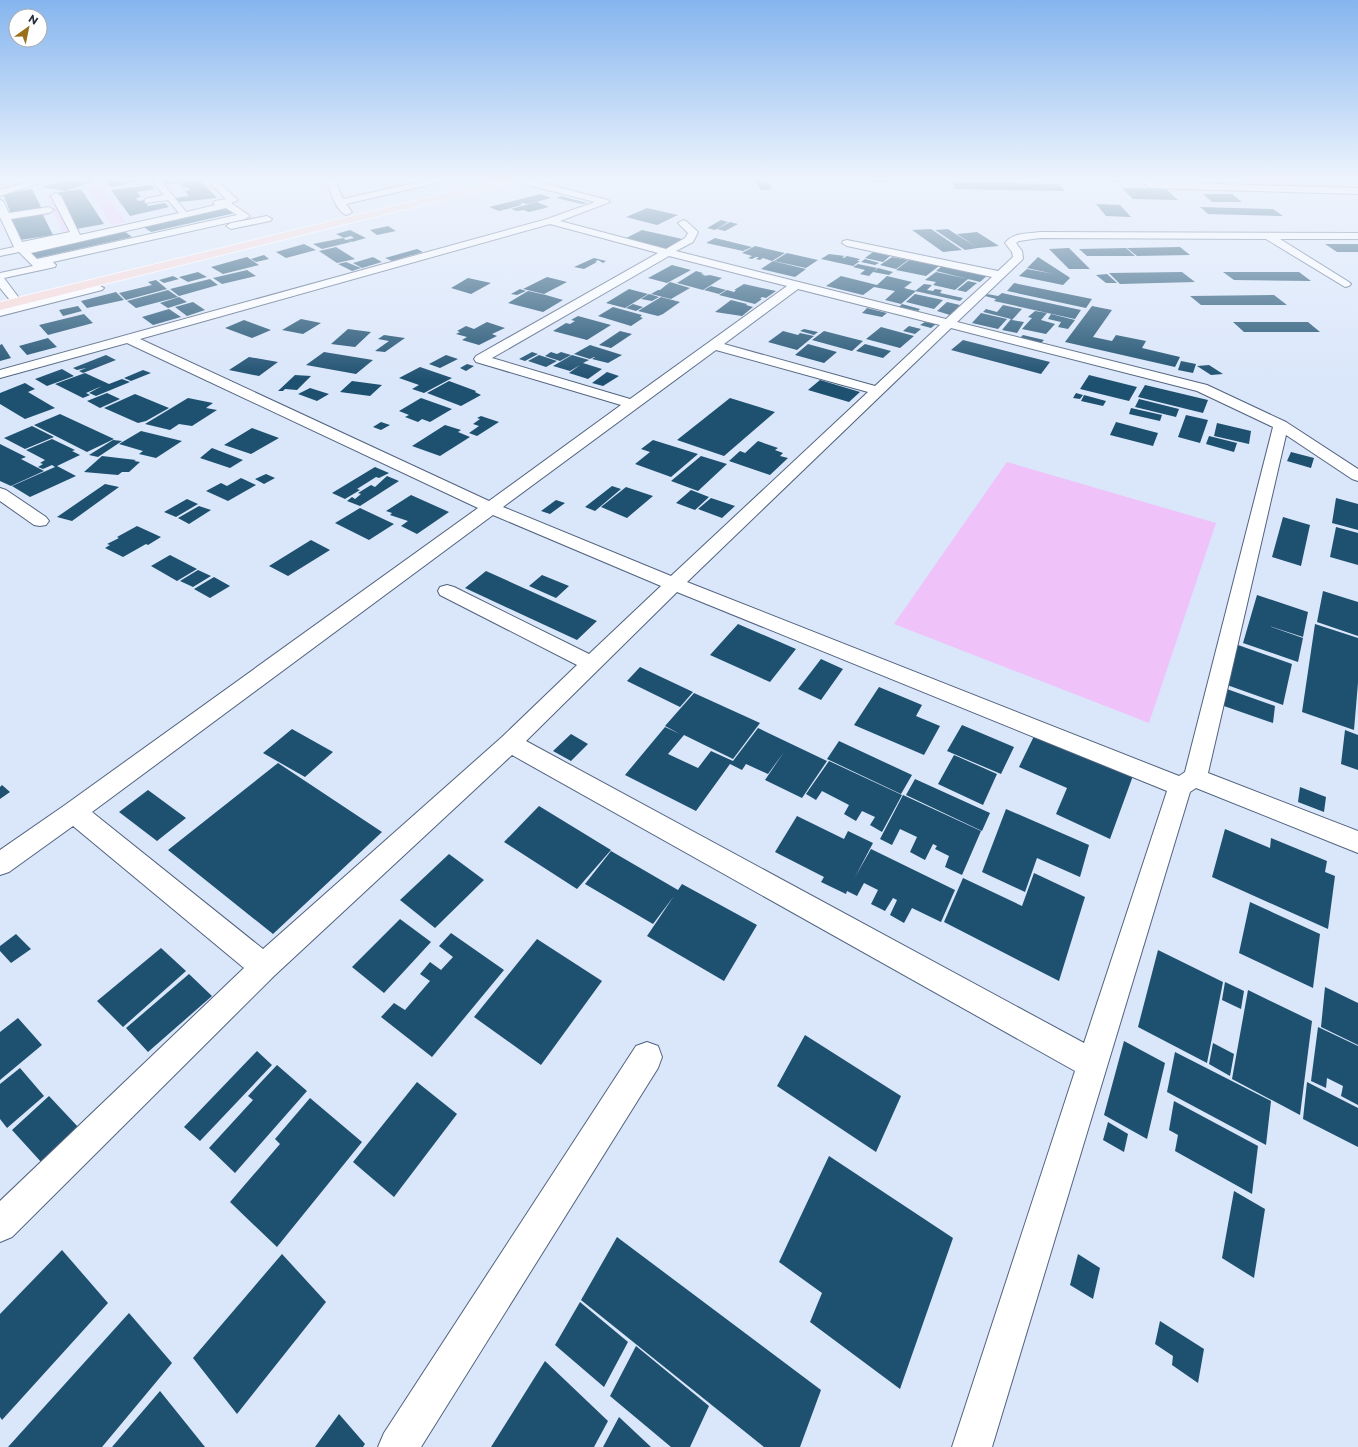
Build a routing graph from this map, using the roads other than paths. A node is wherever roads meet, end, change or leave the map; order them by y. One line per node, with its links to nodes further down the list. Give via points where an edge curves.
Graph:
1 (14, 246): 14 (street)
2 (37, 246): 14 (street)
3 (49, 246): 4 (street, via 24,251 35,263)
4 (112, 246)
5 (142, 246): 17 (street)
6 (202, 246): 21 (main road)
7 (245, 246): 25 (main road)
8 (461, 246): 30 (street)
9 (642, 246): 15 (street)
10 (678, 246): 15 (street)
11 (859, 246): 18 (street)
12 (1012, 246): 18 (street, via 1017,251 1018,258)
13 (1284, 246): 22 (street)
14 (16, 250): 16 (street); 17 (street)
15 (666, 252): 23 (street); 34 (street, via 481,359)
16 (0, 253)
17 (26, 270): 19 (street); 21 (street)
18 (1000, 275): 29 (street)
19 (0, 276)
20 (0, 280): 26 (street)
21 (40, 283): 25 (street); 26 (main road)
22 (1345, 284)
23 (796, 285): 29 (street); 31 (street)
24 (98, 288): 28 (street)
25 (53, 293): 26 (main road)
26 (8, 297): 27 (main road)
27 (0, 306)
28 (0, 312)
29 (948, 324): 33 (street); 35 (street, via 1202,388)
30 (127, 338): 32 (street); 38 (street)
31 (714, 344): 33 (street); 34 (street)
32 (0, 374)
33 (878, 391): 40 (street)
34 (632, 404): 38 (street)
35 (1281, 425): 36 (street); 44 (street)
36 (1358, 476)
37 (0, 493): 39 (street)
38 (491, 508): 40 (street); 45 (street)
39 (40, 521)
40 (674, 584): 42 (street); 44 (street)
41 (447, 591): 42 (street)
42 (592, 664): 43 (street)
43 (510, 743): 48 (street); 50 (street)
44 (1188, 782): 46 (street); 50 (street)
45 (74, 812): 47 (street); 48 (street)
46 (1358, 842)
47 (0, 864)
48 (264, 967): 51 (street)
49 (647, 1057): 52 (street)
50 (1093, 1064): 53 (street)
51 (0, 1225)
52 (398, 1447)
53 (972, 1447)

